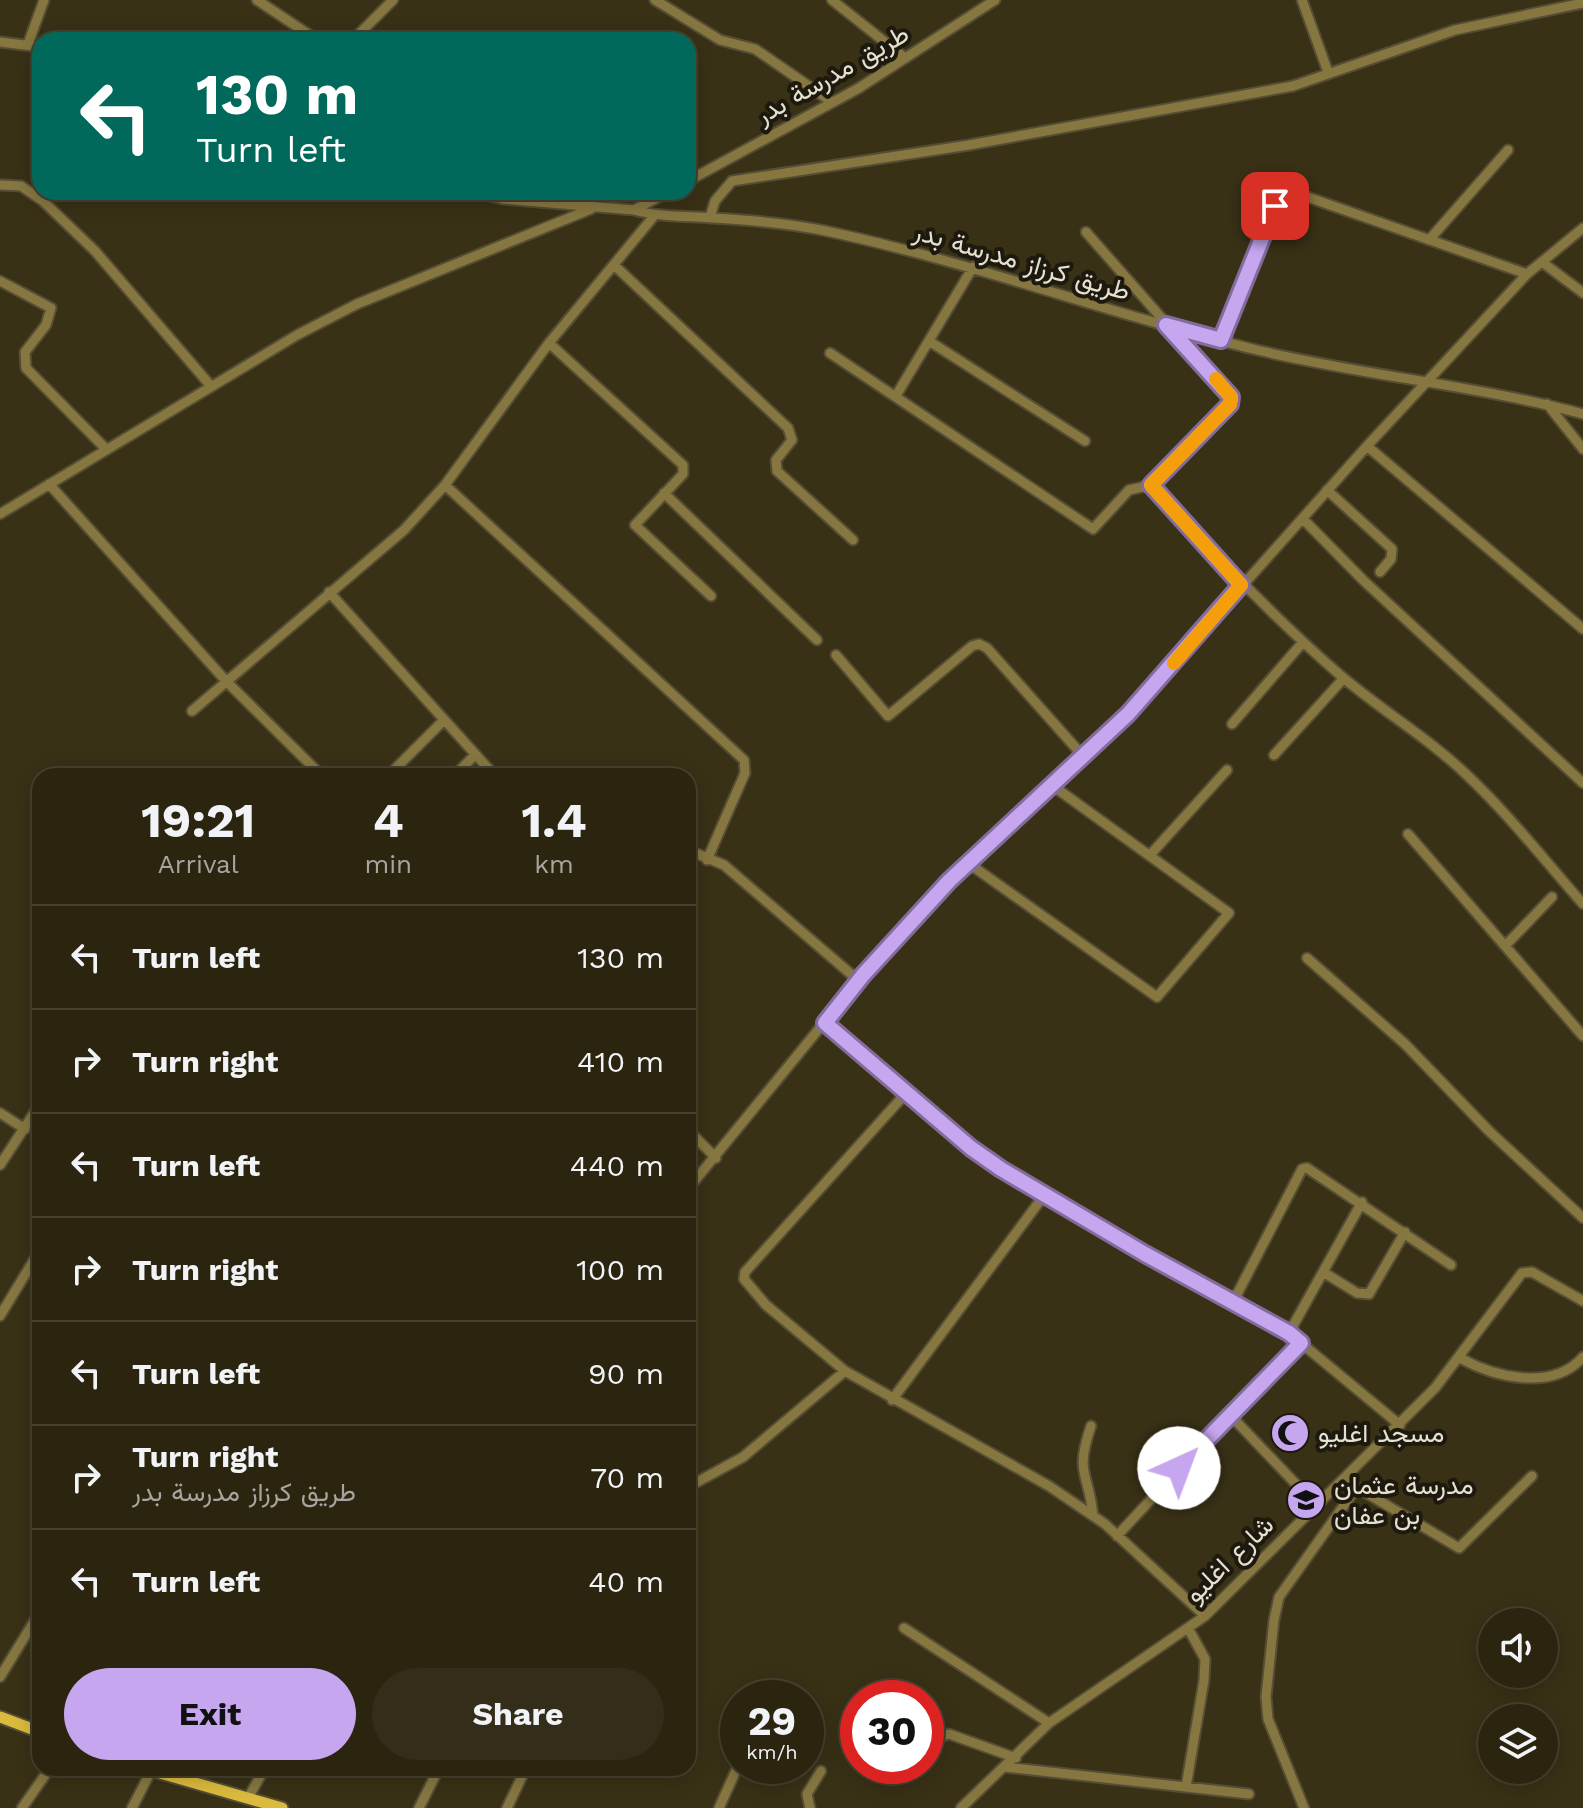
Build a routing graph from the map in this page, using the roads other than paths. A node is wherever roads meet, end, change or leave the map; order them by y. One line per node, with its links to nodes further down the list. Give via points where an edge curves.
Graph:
1 (44, 0): 10 (street)
2 (257, 0): 11 (street)
3 (393, 0): 12 (street)
4 (655, 0): 19 (street, via 720,40 755,49)
5 (832, 0): 17 (street)
6 (995, 0): 17 (street, طريق مدرسة بدر)
7 (1302, 0): 18 (street)
8 (1567, 2): 9 (street); 18 (street, via 1455,30)
9 (1583, 3)
10 (32, 32)
11 (305, 32)
12 (361, 32)
13 (32, 33): 15 (street)
14 (0, 42): 15 (street)
15 (28, 44): 16 (street)
16 (32, 45)
17 (905, 58): 19 (street, طريق مدرسة بدر)
18 (1328, 72): 30 (street, via 1293,86 1145,114 732,181 715,201)
19 (832, 102): 21 (street, طريق مدرسة بدر)
20 (1508, 150): 33 (street)
21 (696, 177)
22 (0, 185): 23 (street, via 21,186)
23 (32, 194)
24 (39, 200): 46 (street, via 95,251)
25 (513, 200): 27 (street, طريق كرزاز مدرسة بدر)
26 (653, 200): 28 (street)
27 (595, 208): 28 (street, طريق كرزاز مدرسة بدر); 46 (street, via 357,304)
28 (634, 210): 29 (street, طريق كرزاز مدرسة بدر)
29 (654, 216): 30 (street, طريق كرزاز مدرسة بدر); 35 (street)
30 (710, 217): 36 (street, طريق كرزاز مدرسة بدر, via 822,230)
31 (1583, 228): 34 (street)
32 (1086, 232): 40 (street)
33 (1429, 240): 37 (street); 41 (street, via 1285,193)
34 (1542, 262): 37 (street); 39 (street)
35 (614, 265): 43 (street); 61 (street, via 788,428 792,440 776,460 777,471)
36 (973, 267): 40 (street, طريق كرزاز مدرسة بدر); 42 (street)
37 (1527, 274): 45 (street)
38 (0, 281): 52 (street, via 51,308 46,325 25,352 26,368)
39 (1583, 293)
40 (1166, 325): 41 (street, طريق كرزاز مدرسة بدر); 56 (street, via 1231,397)
41 (1221, 340): 45 (street, طريق كرزاز مدرسة بدر)
42 (929, 341): 47 (street); 50 (street)
43 (549, 343): 55 (street); 58 (street, via 683,465 683,474)
44 (830, 353): 47 (street)
45 (1426, 384): 48 (street, طريق كرزاز مدرسة بدر); 51 (street)
46 (210, 385): 52 (street)
47 (897, 394): 56 (street, via 1093,529 1129,490)
48 (1547, 404): 49 (street, طريق كرزاز مدرسة بدر); 53 (street)
49 (1583, 414)
50 (1085, 441)
51 (1367, 446): 57 (street); 66 (street)
52 (106, 449): 54 (street)
53 (1583, 449)
54 (49, 484): 59 (street); 71 (street)
55 (445, 485): 64 (street, via 404,530); 88 (street, via 744,760 745,773)
56 (1151, 485): 63 (street)
57 (1327, 490): 60 (street); 62 (street, via 1392,549)
58 (664, 493): 65 (street, via 635,525); 67 (street)
59 (0, 514)
60 (1303, 519): 63 (street); 83 (street)
61 (853, 540)
62 (1380, 572)
63 (1241, 585): 68 (street); 77 (street, via 1128,714)
64 (329, 592): 71 (street); 73 (street)
65 (711, 596)
66 (1583, 629)
67 (817, 640)
68 (1303, 642): 70 (street); 74 (street)
69 (836, 655): 77 (street, via 888,716 979,644)
70 (1344, 678): 76 (street); 91 (street, via 1471,778)
71 (226, 681): 72 (street); 78 (street)
72 (192, 711)
73 (444, 720): 75 (street); 79 (street)
74 (1232, 724)
75 (475, 755): 80 (street); 81 (street)
76 (1274, 755)
77 (1083, 756): 84 (street)
78 (314, 768)
79 (396, 768)
80 (462, 768)
81 (487, 768)
82 (1227, 770): 87 (street)
83 (1583, 783)
84 (1053, 786): 87 (street); 89 (street)
85 (1408, 834): 92 (street)
86 (696, 854): 88 (street)
87 (1150, 855): 89 (street, via 1229,913 1155,998)
88 (707, 860): 94 (street, via 724,865)
89 (968, 863): 94 (street)
90 (1552, 897): 92 (street)
91 (1583, 904)
92 (1505, 946): 96 (street)
93 (1307, 958): 107 (street, via 1405,1044 1489,1131)
94 (859, 981): 95 (street)
95 (825, 1023): 97 (street); 102 (street)
96 (1583, 1036)
97 (907, 1092): 105 (street, via 971,1148); 120 (street, via 745,1272 748,1287 766,1305)
98 (0, 1113): 100 (street)
99 (32, 1117): 100 (street)
100 (25, 1129): 103 (street)
101 (696, 1138): 102 (street)
102 (716, 1158): 104 (street)
103 (0, 1165)
104 (696, 1180)
105 (1045, 1194): 114 (street); 121 (street)
106 (1362, 1202): 109 (street); 112 (street); 114 (street, via 1312,1169 1302,1169)
107 (1578, 1206): 108 (street)
108 (1583, 1218)
109 (1405, 1232): 111 (street); 112 (street, via 1369,1294 1357,1293)
110 (32, 1263): 115 (street)
111 (1451, 1265)
112 (1323, 1272): 116 (street)
113 (1583, 1301): 119 (street, شارع اغليو, via 1526,1272)
114 (1233, 1302): 116 (street)
115 (0, 1316)
116 (1289, 1333): 117 (street)
117 (1301, 1343): 122 (street); 123 (street)
118 (1583, 1357): 119 (street, via 1564,1370 1515,1379)
119 (1460, 1358): 123 (street, شارع اغليو)
120 (845, 1371): 121 (street); 127 (street, via 743,1457)
121 (892, 1400): 130 (street)
122 (1232, 1417): 129 (street); 131 (street)
123 (1400, 1425): 126 (street, شارع اغليو)
124 (1091, 1426): 130 (street, via 1081,1464)
125 (1532, 1476): 128 (street, via 1459,1548)
126 (1345, 1479): 128 (street); 129 (street, شارع اغليو)
127 (696, 1483)
128 (1357, 1487): 162 (street, via 1279,1597 1274,1620 1268,1719)
129 (1316, 1505): 132 (street, شارع اغليو)
130 (1093, 1516): 131 (street)
131 (1117, 1536): 132 (street)
132 (1205, 1616): 135 (street, شارع اغليو)
133 (32, 1625): 136 (street)
134 (904, 1628): 138 (street)
135 (1188, 1628): 138 (street, شارع اغليو); 151 (street, via 1205,1659)
136 (0, 1677)
137 (0, 1717): 139 (main road)
138 (1049, 1723): 141 (street, شارع اغليو)
139 (32, 1729)
140 (944, 1735): 141 (street)
141 (1016, 1758): 142 (street, شارع اغليو)
142 (1005, 1767): 151 (street); 161 (street, شارع اغليو)
143 (44, 1776): 154 (street)
144 (144, 1776): 155 (street)
145 (171, 1776): 153 (main road)
146 (260, 1776): 153 (street)
147 (435, 1776): 157 (street)
148 (522, 1776): 158 (street)
149 (730, 1784): 159 (street)
150 (813, 1784): 160 (street, via 807,1794)
151 (1186, 1787): 152 (street)
152 (1249, 1794)
153 (248, 1798): 156 (main road)
154 (22, 1808)
155 (132, 1808)
156 (282, 1808)
157 (419, 1808)
158 (507, 1808)
159 (719, 1808)
160 (810, 1808)
161 (961, 1808)
162 (1304, 1808)

